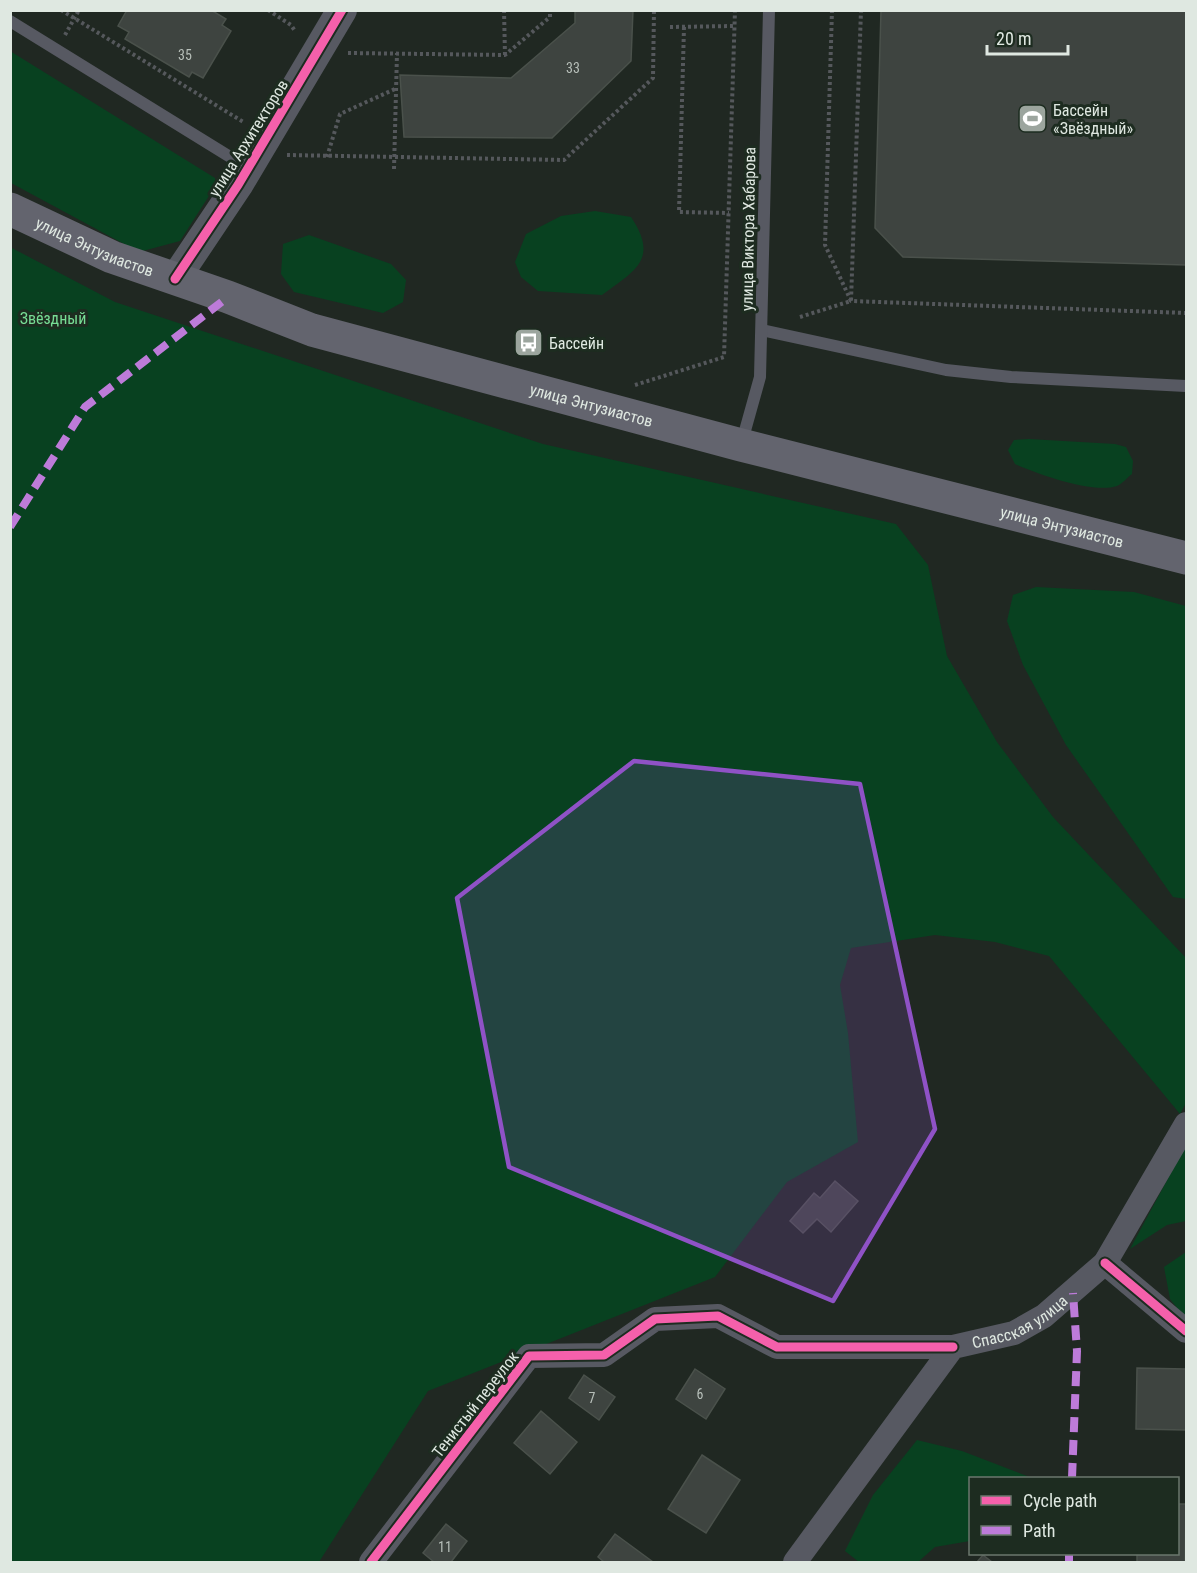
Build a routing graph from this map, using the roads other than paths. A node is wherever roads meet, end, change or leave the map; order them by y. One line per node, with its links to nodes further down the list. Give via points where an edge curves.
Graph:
1 (342, 10): 4 (street, улица Архитекторов)
2 (769, 10): 7 (lane, улица Виктора Хабарова)
3 (10, 21): 4 (lane)
4 (248, 168): 6 (street, улица Архитекторов)
5 (10, 209): 6 (main road, улица Энтузиастов, via 112,257)
6 (175, 279): 9 (main road, улица Энтузиастов, via 312,330)
7 (762, 330): 8 (lane, via 946,370); 9 (lane, улица Виктора Хабарова, via 760,377)
8 (1186, 386)
9 (741, 445): 10 (main road, улица Энтузиастов)
10 (1186, 558)
11 (1186, 1124): 12 (street, Спасская улица)
12 (1105, 1263): 13 (street); 14 (street, Спасская улица, via 1044,1316 1014,1333)
13 (1186, 1331)
14 (953, 1347): 15 (street, Тенистый переулок, via 777,1347 718,1316 655,1319 604,1355 529,1356); 16 (street, Спасская улица)
15 (371, 1563)
16 (795, 1563)

